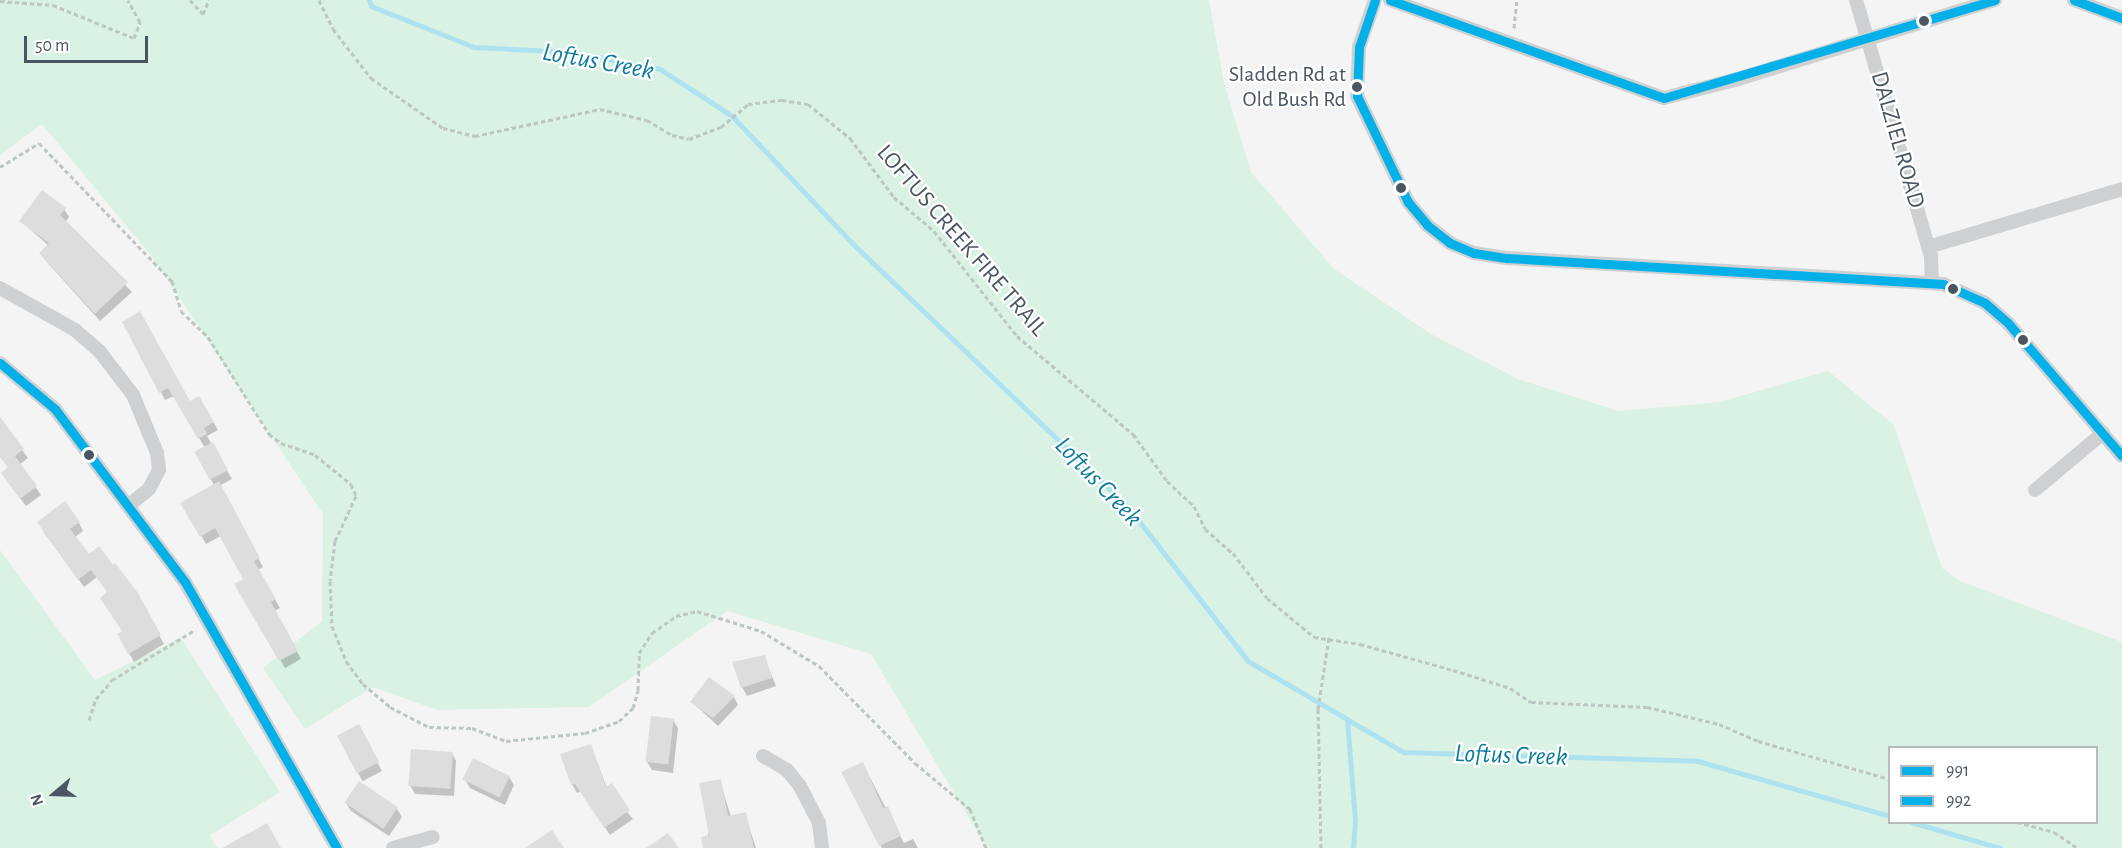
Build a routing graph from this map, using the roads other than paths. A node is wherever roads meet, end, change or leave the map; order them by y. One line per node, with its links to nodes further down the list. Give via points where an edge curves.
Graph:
1 (1375, 0): 10 (street, via 1359,47 1358,96 1408,202 1427,225 1450,243 1474,253 1517,259)
2 (1390, 0): 7 (street, via 1664,98)
3 (1856, 0): 7 (street, DALZIEL ROAD)
4 (1995, 0): 7 (street)
5 (2084, 2): 6 (street)
6 (2122, 18)
7 (1868, 40): 9 (street, DALZIEL ROAD)
8 (2122, 189): 9 (street)
9 (1928, 247): 10 (street, DALZIEL ROAD)
10 (1932, 281): 13 (street, via 1972,296 1996,311)
11 (0, 288): 16 (street, via 75,330 107,359 133,395 157,453 159,470 149,489)
12 (0, 363): 16 (street, via 55,409)
13 (2103, 433): 14 (street); 15 (street)
14 (2122, 456)
15 (2035, 490)
16 (129, 505): 19 (street, via 208,620)
17 (763, 756): 21 (street, via 787,770 800,786 819,823)
18 (433, 837): 20 (street)
19 (337, 848)
20 (393, 848)
21 (822, 848)

